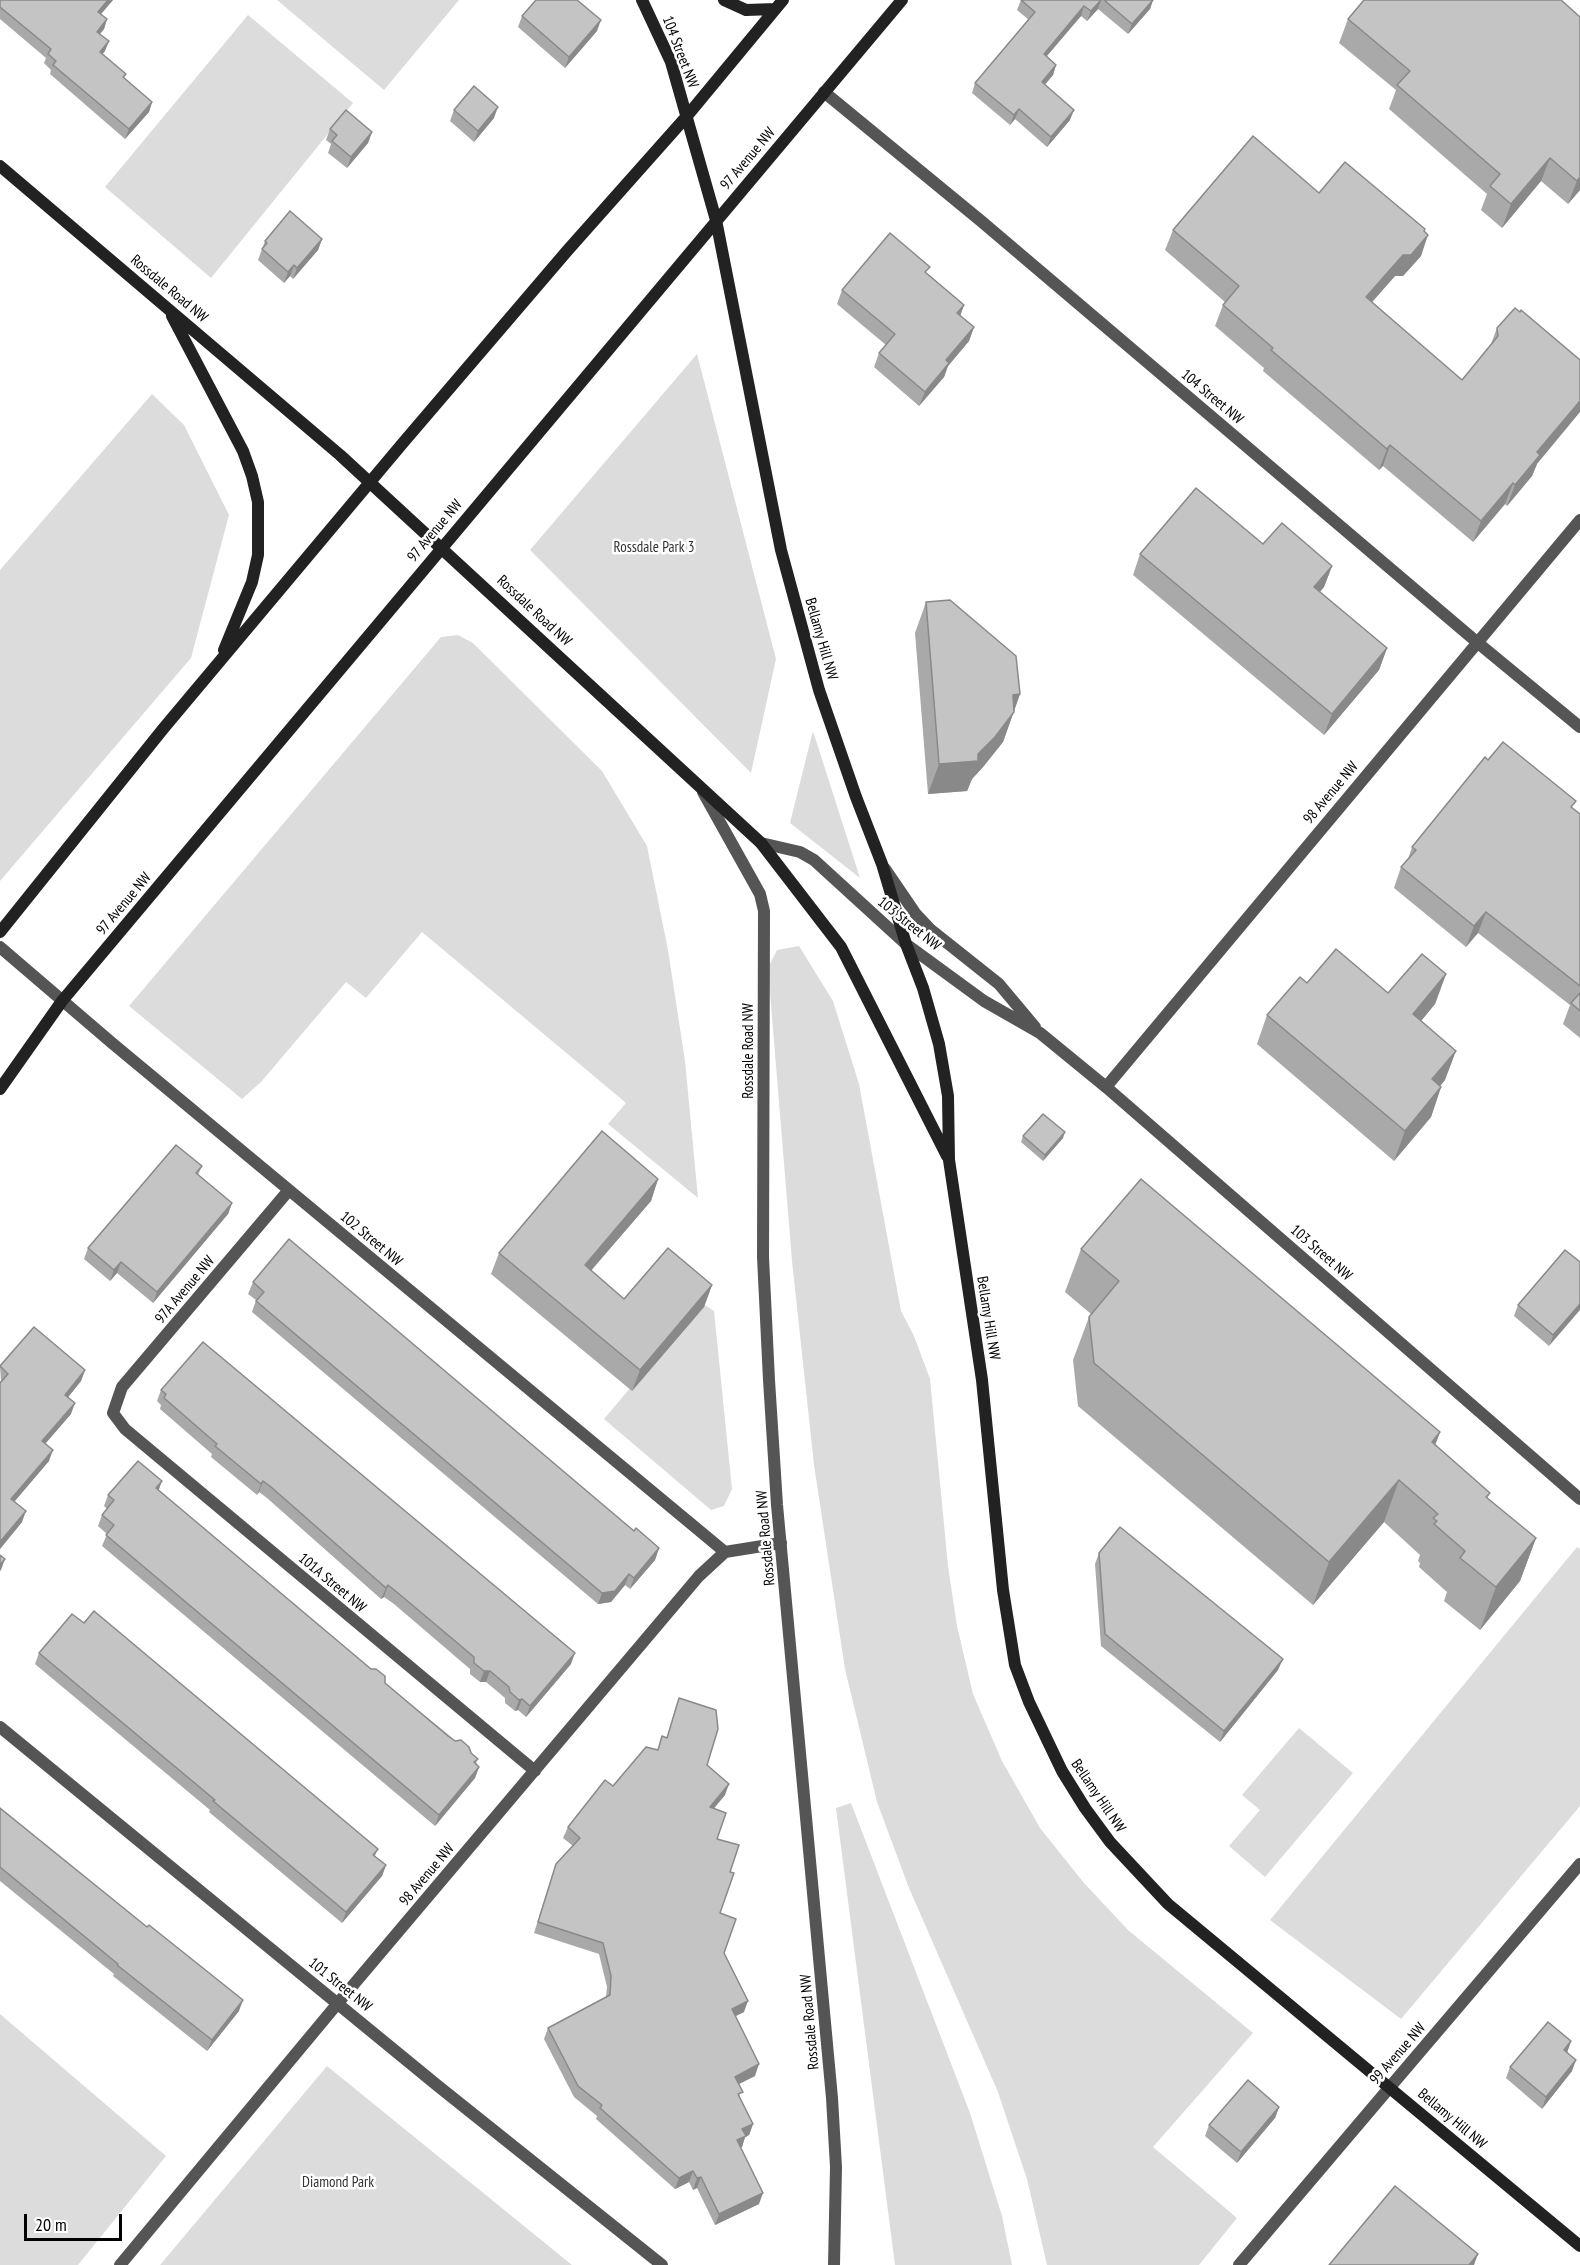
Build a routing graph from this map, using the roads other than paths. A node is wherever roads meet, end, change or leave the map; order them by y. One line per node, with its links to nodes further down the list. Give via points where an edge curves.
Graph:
1 (642, 0): 6 (main road, 104 Street NW, via 670,62)
2 (724, 0): 4 (main road, via 746,10)
3 (902, 0): 5 (main road, 97 Avenue NW)
4 (779, 5): 6 (main road)
5 (824, 92): 8 (main road, 97 Avenue NW); 13 (street, 104 Street NW)
6 (687, 116): 8 (main road, Bellamy Hill NW); 10 (main road)
7 (0, 166): 9 (main road, Rossdale Road NW)
8 (716, 220): 12 (main road, 97 Avenue NW); 18 (main road, Bellamy Hill NW, via 796,606 819,690)
9 (169, 309): 10 (main road, Rossdale Road NW); 14 (main road, via 243,452 258,502 258,555 252,582)
10 (369, 484): 12 (main road, Rossdale Road NW); 14 (main road)
11 (1580, 520): 13 (street, 98 Avenue NW)
12 (441, 547): 16 (main road, Rossdale Road NW); 22 (main road, 97 Avenue NW)
13 (1478, 643): 15 (street, 104 Street NW); 24 (street, 98 Avenue NW)
14 (219, 663): 19 (main road)
15 (1580, 727)
16 (703, 791): 17 (main road, Bellamy Hill NW); 30 (street, Rossdale Road NW, via 760,894 764,911 763,1257)
17 (761, 843): 20 (street, 103 Street NW, via 800,852 814,860); 26 (main road, Bellamy Hill NW, via 841,946)
18 (882, 864): 20 (main road, Bellamy Hill NW); 23 (street, 103 Street NW, via 915,913 999,984)
19 (0, 932)
20 (906, 944): 23 (street, 103 Street NW, via 984,1001); 26 (main road, Bellamy Hill NW, via 939,1044 948,1096)
21 (0, 947): 22 (street, 102 Street NW)
22 (62, 1001): 25 (main road, 97 Avenue NW); 27 (street, 102 Street NW)
23 (1040, 1033): 24 (street, 103 Street NW)
24 (1106, 1087): 29 (street, 103 Street NW)
25 (0, 1089)
26 (949, 1160): 36 (main road, Bellamy Hill NW, via 982,1380 1003,1590 1015,1665 1044,1737 1084,1808 1138,1874 1168,1904)
27 (289, 1190): 28 (street, 97A Avenue NW, via 122,1387); 31 (street, 102 Street NW)
28 (113, 1413): 33 (street, 101A Street NW, via 125,1429)
29 (1580, 1499)
30 (781, 1543): 31 (street); 40 (street, Rossdale Road NW, via 832,2098 836,2167)
31 (725, 1552): 33 (street, 98 Avenue NW, via 699,1576)
32 (0, 1727): 35 (street, 101 Street NW)
33 (535, 1772): 35 (street, 98 Avenue NW)
34 (1580, 1864): 36 (street, 99 Avenue NW)
35 (338, 2003): 38 (street, 98 Avenue NW); 39 (street, 101 Street NW)
36 (1390, 2087): 37 (main road, Bellamy Hill NW); 41 (street, 99 Avenue NW)
37 (1580, 2246)
38 (120, 2265)
39 (662, 2265)
40 (834, 2265)
41 (1239, 2265)

